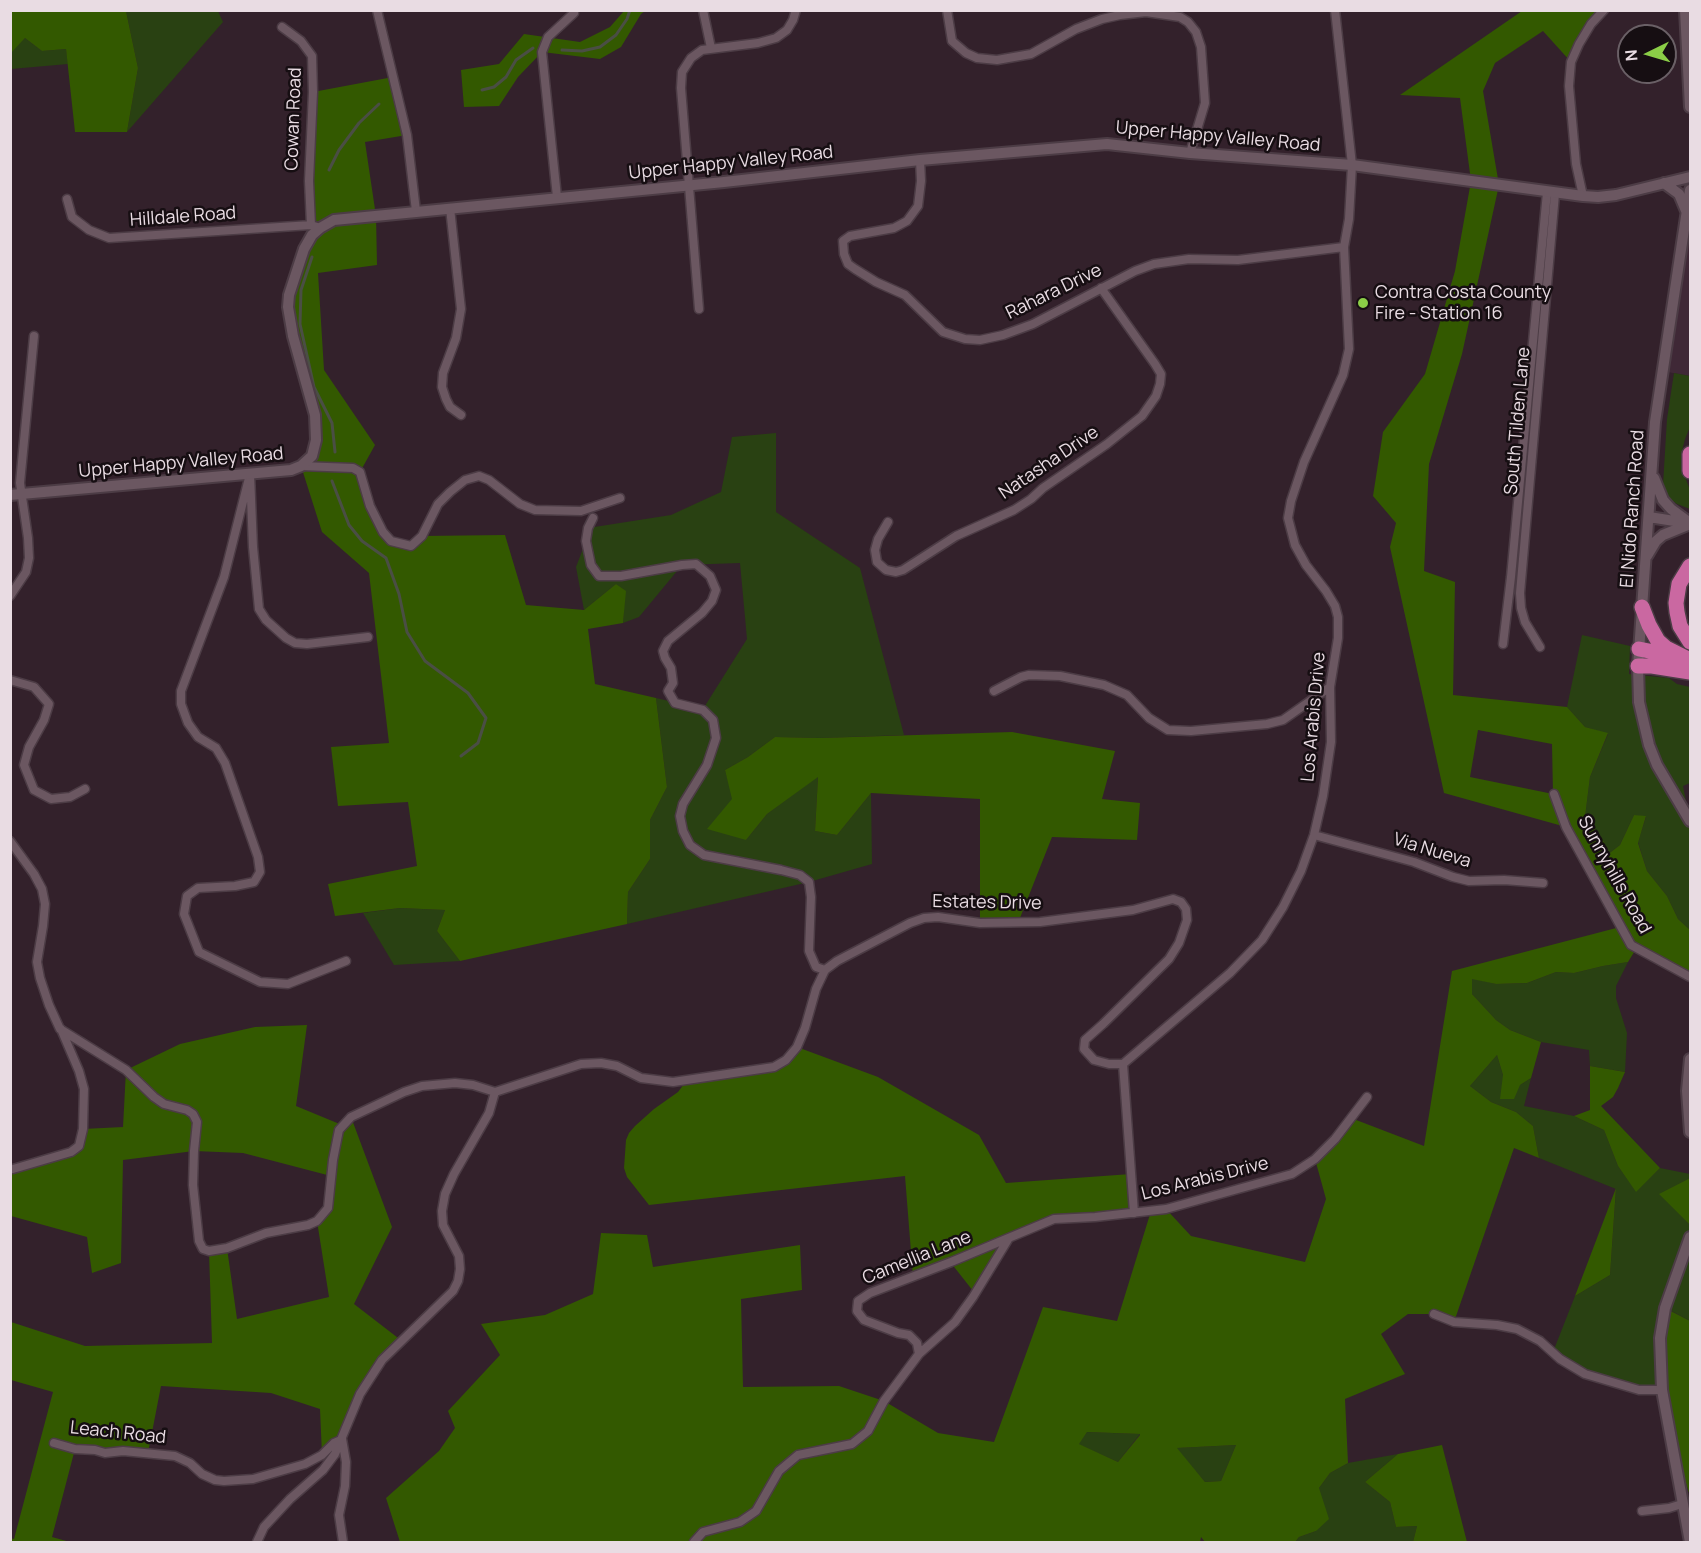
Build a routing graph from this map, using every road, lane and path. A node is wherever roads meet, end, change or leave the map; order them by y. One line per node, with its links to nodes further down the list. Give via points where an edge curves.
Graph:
1 (377, 10): 24 (street, via 407,135)
2 (703, 10): 10 (street)
3 (796, 10): 10 (street, via 787,30 776,38)
4 (947, 10): 12 (street, via 952,41 977,58 997,60 1030,54 1102,19 1146,12 1180,17 1196,32 1201,47 1205,104)
5 (1335, 10): 14 (street, Los Arabis Drive)
6 (1604, 10): 20 (street, via 1579,44 1569,86 1570,118)
7 (1685, 10): 11 (street)
8 (574, 13): 21 (street, via 548,37 542,52)
9 (282, 27): 26 (street, Cowan Road, via 301,41 312,56 309,181)
10 (711, 48): 17 (street, via 691,58 682,72)
11 (1690, 107)
12 (1191, 153): 13 (street, Upper Happy Valley Road, via 1107,144); 14 (street, Upper Happy Valley Road)
13 (920, 160): 17 (street, Upper Happy Valley Road); 28 (street, Rahara Drive, via 918,206 907,221 894,228 850,236 843,241 844,254 855,269 905,295 943,332 980,340 1003,335 1033,324)
14 (1352, 165): 19 (street, Upper Happy Valley Road); 27 (street, Los Arabis Drive)
15 (1690, 177): 16 (street, Upper Happy Valley Road)
16 (1664, 183): 20 (street, Upper Happy Valley Road, via 1616,195); 25 (street, via 1679,194)
17 (688, 184): 21 (street, Upper Happy Valley Road); 29 (street)
18 (1690, 190): 25 (street, El Nido Ranch Road)
19 (1551, 193): 20 (street, Upper Happy Valley Road); 49 (street); 50 (street, South Tilden Lane, via 1520,593 1525,622)
20 (1583, 196)
21 (557, 197): 23 (street, Upper Happy Valley Road)
22 (67, 199): 26 (street, Hilldale Road, via 72,217 109,238)
23 (450, 208): 24 (street, Upper Happy Valley Road); 31 (street, via 461,309 442,387 450,408)
24 (416, 211): 26 (street, Upper Happy Valley Road, via 334,220)
25 (1687, 214): 35 (street, El Nido Ranch Road, via 1660,386)
26 (316, 226): 33 (street, Upper Happy Valley Road, via 304,249 288,307 315,415 312,456)
27 (1344, 247): 28 (street, Rahara Drive, via 1238,260 1189,259 1154,264); 55 (street, Los Arabis Drive, via 1349,349 1343,375 1304,462 1288,518 1295,545 1335,606 1338,617)
28 (1101, 288): 41 (street, Natasha Drive, via 1161,374 1156,396 1142,416 1014,510 956,536 896,572 877,562 875,550)
29 (699, 309)
30 (34, 336): 37 (street)
31 (461, 416)
32 (1690, 454): 34 (highway)
33 (302, 466): 36 (street, Upper Happy Valley Road); 38 (street, via 353,468 360,472 383,532 391,541 411,546 422,536 438,504 465,480 479,476 535,510 581,511)
34 (1690, 471)
35 (1652, 472): 39 (street, El Nido Ranch Road); 42 (street, via 1663,500)
36 (250, 474): 37 (street, Upper Happy Valley Road); 47 (street, via 259,609 266,620 295,643); 63 (street, via 224,577 181,692 181,704 198,737 216,748 225,763 260,872 254,882 198,888 187,896 184,914 199,952 261,982 288,984)
37 (16, 495): 45 (street, via 28,538 29,558 26,572)
38 (620, 498)
39 (1649, 517): 42 (street); 43 (street, El Nido Ranch Road)
40 (593, 518): 64 (street, via 586,541 591,566 599,576 696,564 710,576 716,590 712,602 668,641 663,651 673,682 668,691 675,703 703,710 713,720 716,738 707,765 683,804 683,831 690,844 704,855 781,870 809,882 809,951 816,967)
41 (888, 522)
42 (1690, 523): 43 (street, via 1663,535)
43 (1646, 559): 46 (street, El Nido Ranch Road)
44 (1690, 566): 48 (highway, via 1679,584 1676,603 1678,621)
45 (10, 596)
46 (1642, 607): 51 (street, El Nido Ranch Road); 52 (highway, via 1658,640)
47 (369, 637)
48 (1690, 642)
49 (1503, 644)
50 (1540, 647)
51 (1639, 649): 52 (highway); 53 (street, El Nido Ranch Road)
52 (1689, 663): 53 (highway)
53 (1638, 666): 59 (street, El Nido Ranch Road, via 1649,745)
54 (10, 680): 57 (street, via 34,687 49,704 24,765 34,790 51,799)
55 (1330, 687): 56 (street, via 1283,720 1191,731 1168,730 1149,718 1127,695 1060,676 1029,675); 60 (street, Los Arabis Drive, via 1331,742)
56 (994, 691)
57 (85, 789)
58 (1554, 794): 65 (street, Sunnyhills Road, via 1566,827 1631,945)
59 (1690, 821)
60 (1314, 835): 62 (street, Via Nueva, via 1469,881); 68 (street, Los Arabis Drive, via 1301,871 1262,940 1230,973)
61 (10, 841): 66 (street, via 42,889 45,904 37,962)
62 (1543, 883)
63 (346, 961)
64 (825, 970): 68 (street, Estates Drive, via 924,918 980,923 1040,922 1133,910 1173,898 1186,909 1187,920 1179,943 1169,959 1085,1040 1084,1049 1094,1060); 69 (street, via 797,1047 774,1067 673,1082 641,1078 601,1063 581,1064)
65 (1690, 976)
66 (60, 1029): 69 (street, via 126,1070 164,1104 193,1114 197,1122 193,1185 199,1241 203,1250 209,1251 317,1221 328,1208 339,1130 351,1116 422,1086 455,1083); 72 (street, via 84,1089 79,1146)
67 (1690, 1059): 71 (street)
68 (1123, 1064): 73 (street, Los Arabis Drive)
69 (495, 1092): 79 (street, via 489,1113 445,1194 443,1225 459,1256 458,1281 453,1291 382,1360 360,1394)
70 (1367, 1096): 73 (street, Los Arabis Drive, via 1335,1139 1292,1174 1166,1209)
71 (1690, 1132)
72 (13, 1170)
73 (1134, 1213): 75 (street, Camellia Lane, via 1054,1219)
74 (1690, 1237): 78 (street, via 1665,1308 1660,1338)
75 (1010, 1238): 77 (street, via 955,1322); 77 (street, Camellia Lane, via 858,1301 857,1311 864,1320 909,1335 917,1342)
76 (1434, 1314): 78 (street, via 1454,1323 1517,1329 1586,1374 1639,1389)
77 (920, 1354): 85 (street, via 884,1401 868,1431 852,1444 798,1455 779,1471 756,1511 740,1522 703,1532)
78 (1662, 1390): 81 (street)
79 (342, 1439): 80 (street, Leach Road, via 305,1464 253,1479 224,1481 202,1474 175,1456 105,1453); 83 (street, via 323,1470 264,1527); 84 (street, via 346,1462 339,1515)
80 (54, 1443)
81 (1683, 1504): 82 (street); 86 (street)
82 (1642, 1511)
83 (257, 1542)
84 (343, 1542)
85 (694, 1542)
86 (1690, 1542)

